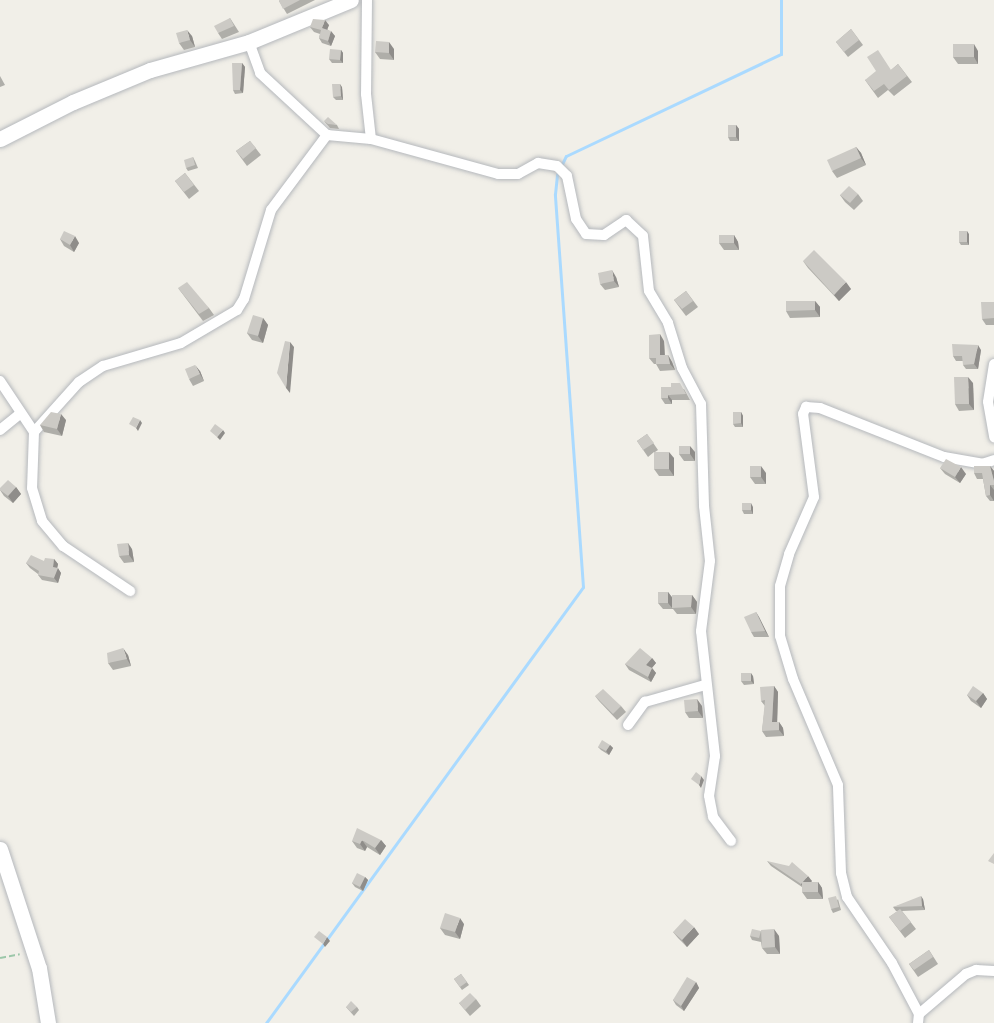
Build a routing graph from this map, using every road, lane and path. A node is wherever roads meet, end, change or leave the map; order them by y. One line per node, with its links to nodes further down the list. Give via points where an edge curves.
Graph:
1 (351, 0): 3 (street)
2 (367, 0): 6 (street, via 366,94)
3 (249, 42): 4 (street, via 260,74); 5 (street, via 150,70 73,102)
4 (327, 135): 6 (street); 11 (street, via 271,210 244,299 237,310 181,343 103,366 79,382)
5 (0, 139)
6 (371, 139): 15 (street, via 498,174 518,174 538,163 560,167 576,219 586,234 604,235 626,220 643,236 649,291 668,323 682,369 699,394 705,432 702,478 710,561 701,614)
7 (994, 364): 12 (street, via 988,402)
8 (0, 381): 9 (street)
9 (20, 414): 10 (street); 11 (street)
10 (0, 430)
11 (34, 432): 14 (street, via 32,488 42,521 63,546)
12 (994, 437)
13 (994, 460): 22 (street, via 982,464 944,457 820,408 806,407 803,414 814,498 789,554 780,586 780,636 793,679 838,785 841,873 847,897 892,963)
14 (129, 591)
15 (705, 685): 16 (street, via 645,702); 17 (street, via 715,756 711,809)
16 (628, 726)
17 (731, 841)
18 (0, 849): 19 (street)
19 (34, 951): 20 (path); 23 (street)
20 (0, 958)
21 (994, 971): 22 (street, via 966,974)
22 (918, 1019)
23 (48, 1023)

